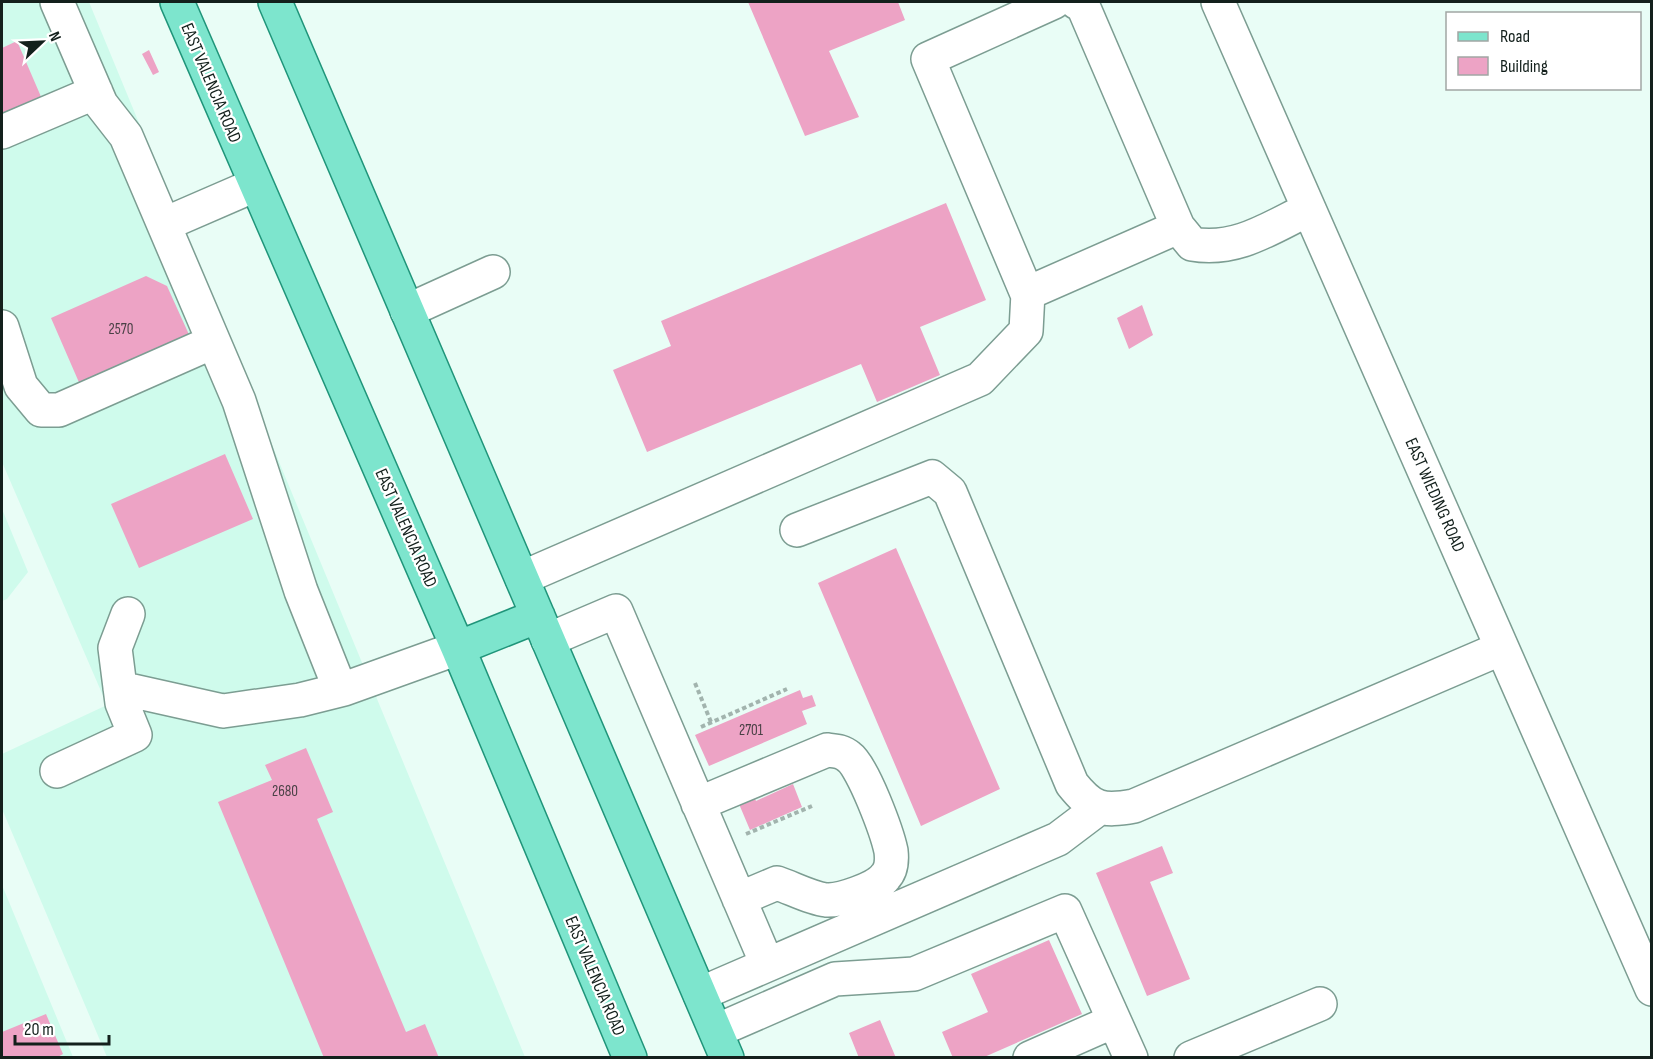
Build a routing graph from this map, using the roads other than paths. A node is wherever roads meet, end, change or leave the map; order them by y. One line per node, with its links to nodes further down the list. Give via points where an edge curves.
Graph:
1 (57, 2): 7 (street)
2 (177, 2): 9 (main road, EAST VALENCIA ROAD)
3 (275, 2): 15 (main road)
4 (1054, 2): 14 (street, via 928,59)
5 (1076, 2): 12 (street, via 1083,6)
6 (1218, 2): 10 (street, EAST WIEDING ROAD)
7 (96, 92): 8 (street); 11 (street, via 126,136)
8 (2, 132)
9 (255, 185): 11 (street); 22 (main road, EAST VALENCIA ROAD)
10 (1309, 209): 12 (street, via 1233,245 1192,244); 23 (street, EAST WIEDING ROAD)
11 (165, 224): 17 (street)
12 (1178, 227): 14 (street, via 1028,292)
13 (493, 272): 15 (street)
14 (1028, 296): 19 (street, via 1026,331 980,379)
15 (407, 311): 19 (main road)
16 (2, 327): 17 (street, via 21,386 41,410 59,410)
17 (213, 342): 24 (street, via 238,401 301,591)
18 (797, 530): 28 (street, via 932,477 950,492 1072,784 1084,800)
19 (522, 578): 21 (main road)
20 (128, 614): 25 (street, via 115,648)
21 (543, 628): 22 (main road); 27 (street, via 616,611); 32 (main road)
22 (458, 648): 25 (street, via 310,698 223,711); 36 (main road, EAST VALENCIA ROAD)
23 (1502, 648): 28 (street, via 1134,806); 31 (street, EAST WIEDING ROAD)
24 (338, 684)
25 (120, 688): 26 (street, via 135,735)
26 (57, 771)
27 (699, 804): 29 (street); 29 (street, via 827,750 840,751 851,758 860,771 891,851 892,864 886,877 838,900 822,900 777,883)
28 (1099, 808): 30 (street, via 1058,839)
29 (739, 899): 30 (street)
30 (767, 964): 32 (street)
31 (1652, 989)
32 (700, 994): 35 (main road)
33 (1320, 1004): 39 (street)
34 (1114, 1021): 35 (street, via 1065,911 914,974 835,979); 37 (street); 38 (street)
35 (722, 1044)
36 (630, 1058)
37 (1030, 1058)
38 (1131, 1058)
39 (1191, 1058)

